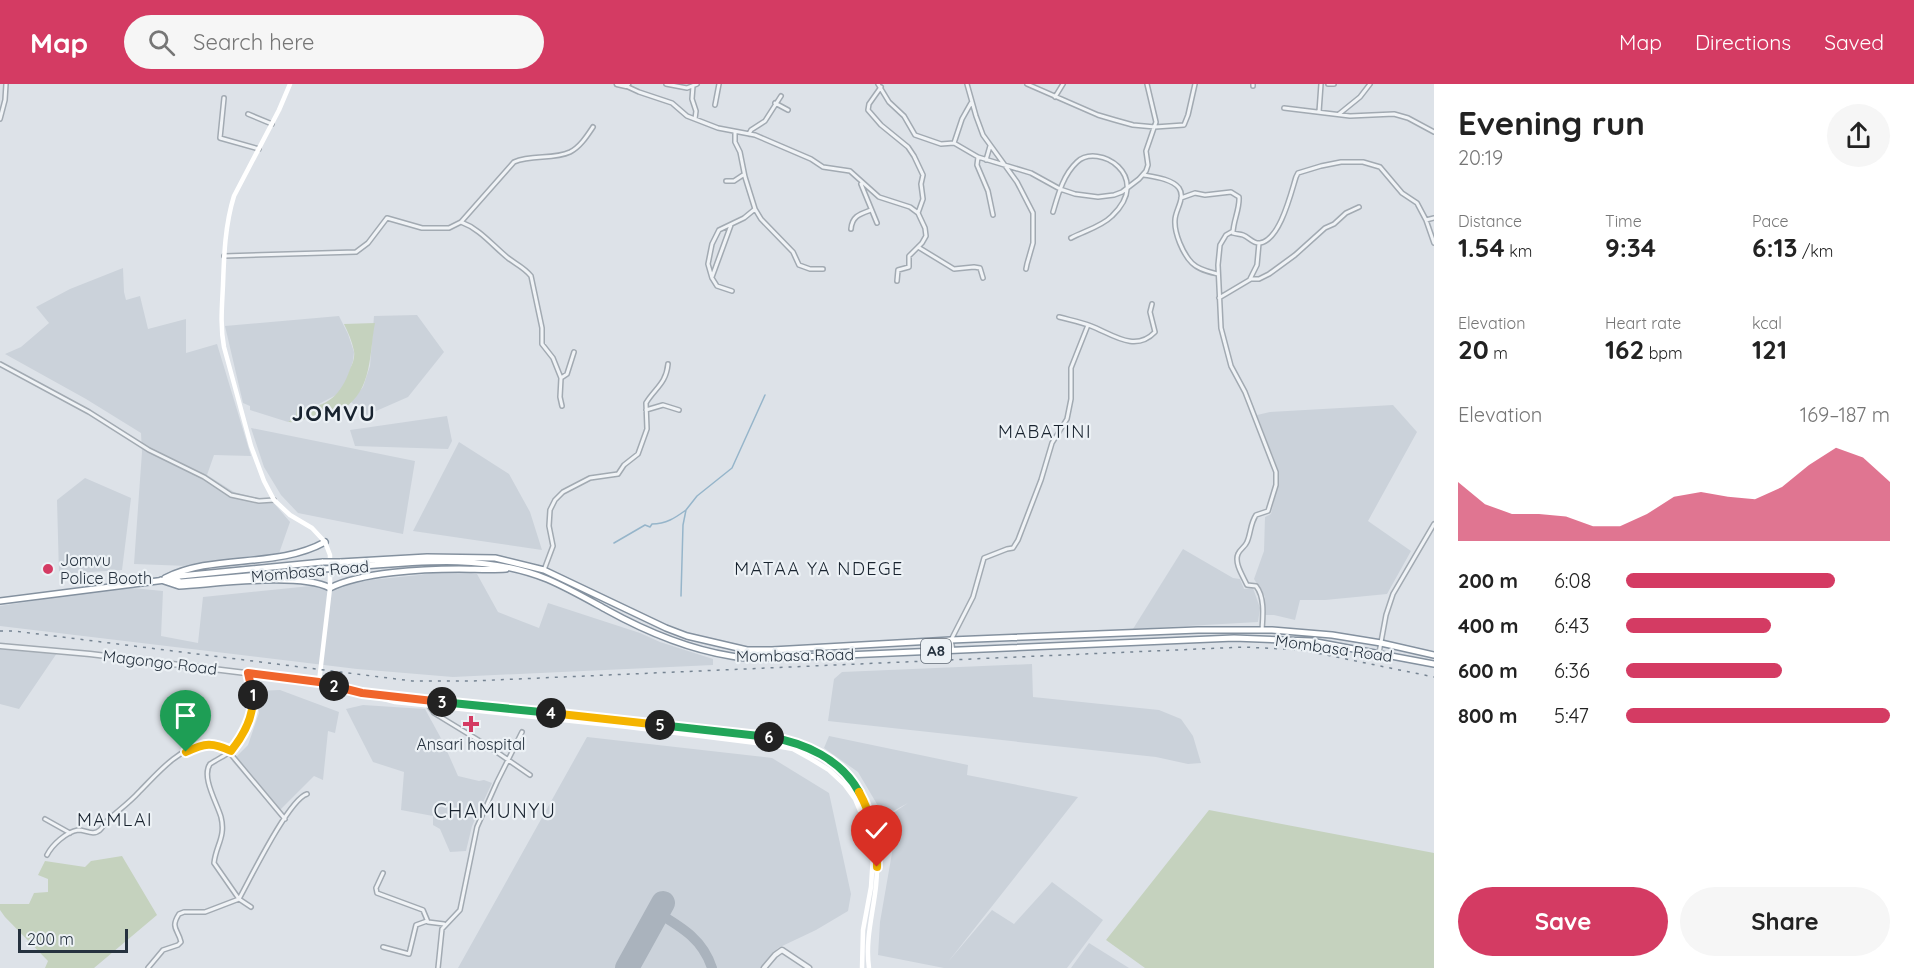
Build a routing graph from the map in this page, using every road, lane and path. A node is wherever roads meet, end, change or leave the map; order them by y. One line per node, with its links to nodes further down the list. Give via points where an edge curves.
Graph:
1 (6, 84): 29 (street)
2 (290, 84): 31 (main road)
3 (617, 84): 15 (street)
4 (666, 84): 16 (street, via 687,88)
5 (719, 84): 23 (street)
6 (967, 84): 21 (street)
7 (1027, 84): 19 (street)
8 (1063, 84): 19 (street)
9 (1147, 84): 32 (street)
10 (1195, 84): 32 (street, via 1184,125)
11 (1321, 84): 26 (street)
12 (1328, 84): 13 (street)
13 (1334, 84)
14 (1370, 84): 28 (street)
15 (627, 85): 30 (street, via 672,103)
16 (695, 85): 30 (street)
17 (880, 85): 37 (street, via 915,135 936,143); 54 (street, via 868,110 914,156 922,175 923,198)
18 (781, 96): 22 (street)
19 (1055, 97): 32 (street, via 1115,120)
20 (224, 98): 39 (street, via 220,138)
21 (971, 102): 37 (street); 38 (street)
22 (775, 103): 25 (street); 36 (street, via 765,121)
23 (715, 105)
24 (1284, 108): 26 (street)
25 (788, 110)
26 (1319, 112): 28 (street)
27 (248, 114): 31 (street)
28 (1338, 115): 35 (street, via 1394,114)
29 (0, 119)
30 (695, 119): 34 (street)
31 (272, 124): 39 (main road)
32 (1155, 126): 44 (street, via 1146,151 1148,165)
33 (593, 127): 58 (street, via 571,152 514,162)
34 (735, 132): 36 (street); 43 (street)
35 (1434, 132)
36 (749, 134): 46 (street, via 823,167 850,171)
37 (954, 143): 40 (street)
38 (990, 146): 41 (street); 42 (street)
39 (260, 149): 67 (main road, via 234,196)
40 (978, 157): 41 (street); 55 (street)
41 (986, 160): 42 (street)
42 (1004, 165): 48 (street, via 1031,173); 69 (street, via 1033,213 1033,243)
43 (744, 174): 45 (street); 51 (street)
44 (1144, 175): 47 (street); 49 (street, via 1171,182 1179,188)
45 (726, 181)
46 (861, 182): 52 (street); 54 (street, via 879,197)
47 (1127, 188): 48 (street, via 1098,197); 48 (street, via 1128,182 1119,167 1094,156 1081,158); 63 (street, via 1112,216)
48 (1060, 189): 53 (street)
49 (1181, 198): 62 (street, via 1193,193 1236,194 1240,201); 70 (street, via 1174,219 1181,244 1193,264)
50 (1359, 207): 73 (street, via 1325,228 1269,274)
51 (755, 209): 60 (street); 68 (street, via 793,252 799,265)
52 (871, 210): 59 (street); 61 (street, via 856,217)
53 (1053, 212)
54 (918, 213): 66 (street, via 926,232)
55 (993, 214)
56 (1434, 218): 57 (street)
57 (1426, 220): 64 (street, via 1417,202 1402,193 1380,167 1363,162 1330,164 1297,175 1275,231); 65 (street)
58 (461, 222): 67 (street, via 448,228 422,228 387,218 356,252); 83 (street, via 529,273 543,328 543,344)
59 (877, 223)
60 (731, 225): 71 (street); 71 (street, via 720,230 712,244 708,264)
61 (851, 229)
62 (1233, 231): 64 (street); 70 (street, via 1220,243)
63 (1071, 238)
64 (1259, 243): 73 (street, via 1257,265)
65 (1434, 243)
66 (918, 247): 72 (street, via 954,268 980,268); 74 (street, via 909,256 909,267 898,270)
67 (224, 256): 87 (main road, via 224,347 251,446)
68 (823, 269)
69 (1026, 269)
70 (1218, 274): 76 (street)
71 (712, 278): 75 (street, via 717,286)
72 (983, 278)
73 (1249, 280): 76 (street)
74 (897, 281)
75 (732, 291)
76 (1219, 298): 96 (street, via 1229,359 1276,472 1268,511 1256,515 1247,543 1237,558 1247,585 1260,590)
77 (1152, 304): 79 (street, via 1150,315 1155,332 1143,340 1126,342)
78 (1059, 317): 79 (street)
79 (1088, 325): 97 (street, via 1071,368 1067,419 1052,443 1018,540 1013,548 984,558 973,597)
80 (574, 352): 83 (street, via 567,374)
81 (0, 363): 87 (street, via 231,495)
82 (668, 364): 85 (street, via 666,377 647,401)
83 (561, 378): 84 (street)
84 (562, 406)
85 (646, 410): 86 (street, via 663,405); 92 (street, via 647,429 638,454 620,472 587,480 559,495 552,506 549,526 553,544)
86 (679, 410)
87 (274, 500): 89 (main road)
88 (1434, 524): 98 (street, via 1393,594)
89 (325, 542): 93 (highway, via 271,558 205,566); 94 (main road, via 330,555)
90 (400, 561): 91 (highway, Mombasa Road / A8, via 470,562); 92 (highway, Mombasa Road / A8, via 495,558); 93 (highway, Mombasa Road, bridge, via 323,562)
91 (509, 568): 94 (highway, via 388,573); 100 (highway, Mombasa Road / A8, via 546,579 660,635 732,657)
92 (544, 570): 97 (highway, Mombasa Road / A8, via 666,628 747,650)
93 (161, 580): 94 (highway, via 179,586 293,580); 95 (highway, Mombasa Road)
94 (330, 588): 105 (main road)
95 (0, 601)
96 (1262, 630): 97 (highway, Mombasa Road / A8); 98 (highway, Mombasa Road / A8)
97 (951, 640): 100 (street)
98 (1381, 643): 101 (street); 102 (highway, Mombasa Road / A8)
99 (0, 646): 104 (street, Magongo Road)
100 (953, 650): 101 (highway, Mombasa Road / A8, via 1268,638)
101 (1379, 653): 103 (highway, Mombasa Road / A8)
102 (1434, 655)
103 (1434, 664)
104 (248, 673): 105 (street, Magongo Road); 111 (street, via 252,709)
105 (319, 682): 106 (main road, Magongo Road)
106 (362, 693): 107 (main road, Magongo Road); 109 (main road, Magongo Road)
107 (428, 705): 110 (main road, Magongo Road); 112 (street, via 436,715)
108 (522, 732): 112 (street)
109 (765, 736): 110 (main road); 130 (main road, Magongo Road, via 802,745 828,759 856,786 867,807 878,851 868,930)
110 (764, 744): 129 (main road, Magongo Road, via 793,749 829,770 844,784 863,815 873,856)
111 (230, 752): 116 (street); 117 (street, via 211,744 186,752 160,770 99,831); 120 (street, via 210,764 206,774 223,829 214,863)
112 (508, 760): 113 (street); 123 (street, via 477,827 460,910)
113 (530, 775)
114 (308, 794): 116 (street, via 300,797)
115 (45, 819): 117 (street)
116 (285, 819): 120 (street)
117 (70, 833): 118 (street)
118 (47, 855)
119 (383, 873): 122 (street, via 376,892 424,910)
120 (239, 899): 121 (street); 125 (street, via 205,912 179,914 175,929 181,942 163,950)
121 (251, 907)
122 (427, 921): 123 (street); 124 (street, via 416,925 409,954)
123 (445, 925): 126 (street)
124 (383, 947)
125 (148, 968)
126 (438, 968)
127 (764, 968): 128 (street, via 783,950)
128 (809, 968)
129 (862, 968)
130 (869, 968)

